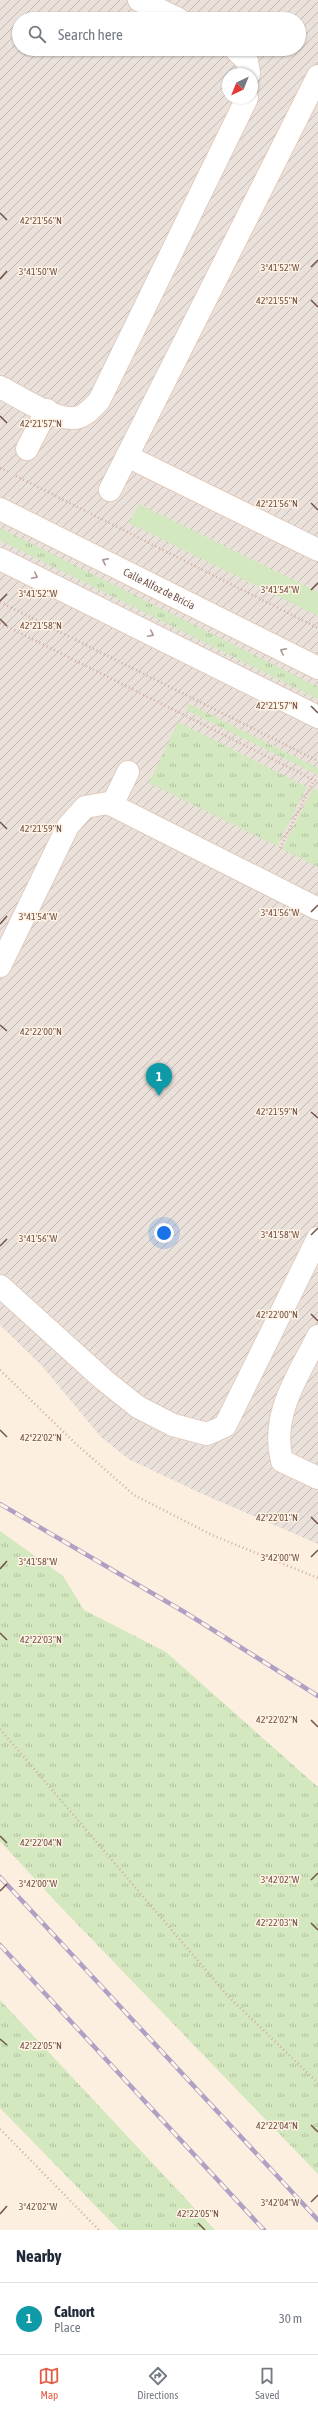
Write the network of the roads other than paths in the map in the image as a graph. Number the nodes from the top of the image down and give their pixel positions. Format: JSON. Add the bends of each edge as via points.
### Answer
{"nodes":[{"id":1,"x":139,"y":0,"type":"edge"},
{"id":2,"x":164,"y":12,"type":"edge"},
{"id":3,"x":242,"y":56,"type":"edge"},
{"id":4,"x":248,"y":68,"type":"edge"},
{"id":5,"x":318,"y":76,"type":"edge"},
{"id":6,"x":244,"y":104,"type":"edge"},
{"id":7,"x":0,"y":387,"type":"edge"},
{"id":8,"x":47,"y":410,"type":"junction"},
{"id":9,"x":27,"y":449,"type":"dead end"},
{"id":10,"x":127,"y":456,"type":"junction"},
{"id":11,"x":110,"y":490,"type":"dead end"},
{"id":12,"x":0,"y":509,"type":"edge"},
{"id":13,"x":318,"y":550,"type":"edge"},
{"id":14,"x":0,"y":559,"type":"edge"},
{"id":15,"x":318,"y":668,"type":"edge"},
{"id":16,"x":318,"y":717,"type":"edge"},
{"id":17,"x":128,"y":772,"type":"dead end"},
{"id":18,"x":112,"y":805,"type":"junction"},
{"id":19,"x":318,"y":909,"type":"edge"},
{"id":20,"x":0,"y":966,"type":"edge"},
{"id":21,"x":318,"y":1238,"type":"edge"},
{"id":22,"x":0,"y":1286,"type":"edge"},
{"id":23,"x":318,"y":1336,"type":"edge"},
{"id":24,"x":318,"y":1478,"type":"edge"}],
"edges":[{"from":1,"to":2,"type":"street"},
{"from":3,"to":4,"type":"street","via":[[247,61]]},
{"from":5,"to":10,"type":"street"},
{"from":6,"to":8,"type":"street","via":[[99,401],[86,414],[75,418],[59,416]]},
{"from":7,"to":8,"type":"street"},
{"from":8,"to":9,"type":"street"},
{"from":10,"to":11,"type":"street"},
{"from":10,"to":13,"type":"street"},
{"from":15,"to":12,"type":"street","name":"Calle Alfoz de Bricia","one_way":true},
{"from":14,"to":16,"type":"street","one_way":true},
{"from":17,"to":18,"type":"street"},
{"from":18,"to":19,"type":"street"},
{"from":18,"to":20,"type":"street","via":[[108,803],[86,807],[68,826]]},
{"from":21,"to":22,"type":"street","via":[[224,1426],[207,1434],[173,1425],[138,1406],[104,1380]]},
{"from":23,"to":24,"type":"street","via":[[281,1412],[277,1443],[282,1461]]}]}
